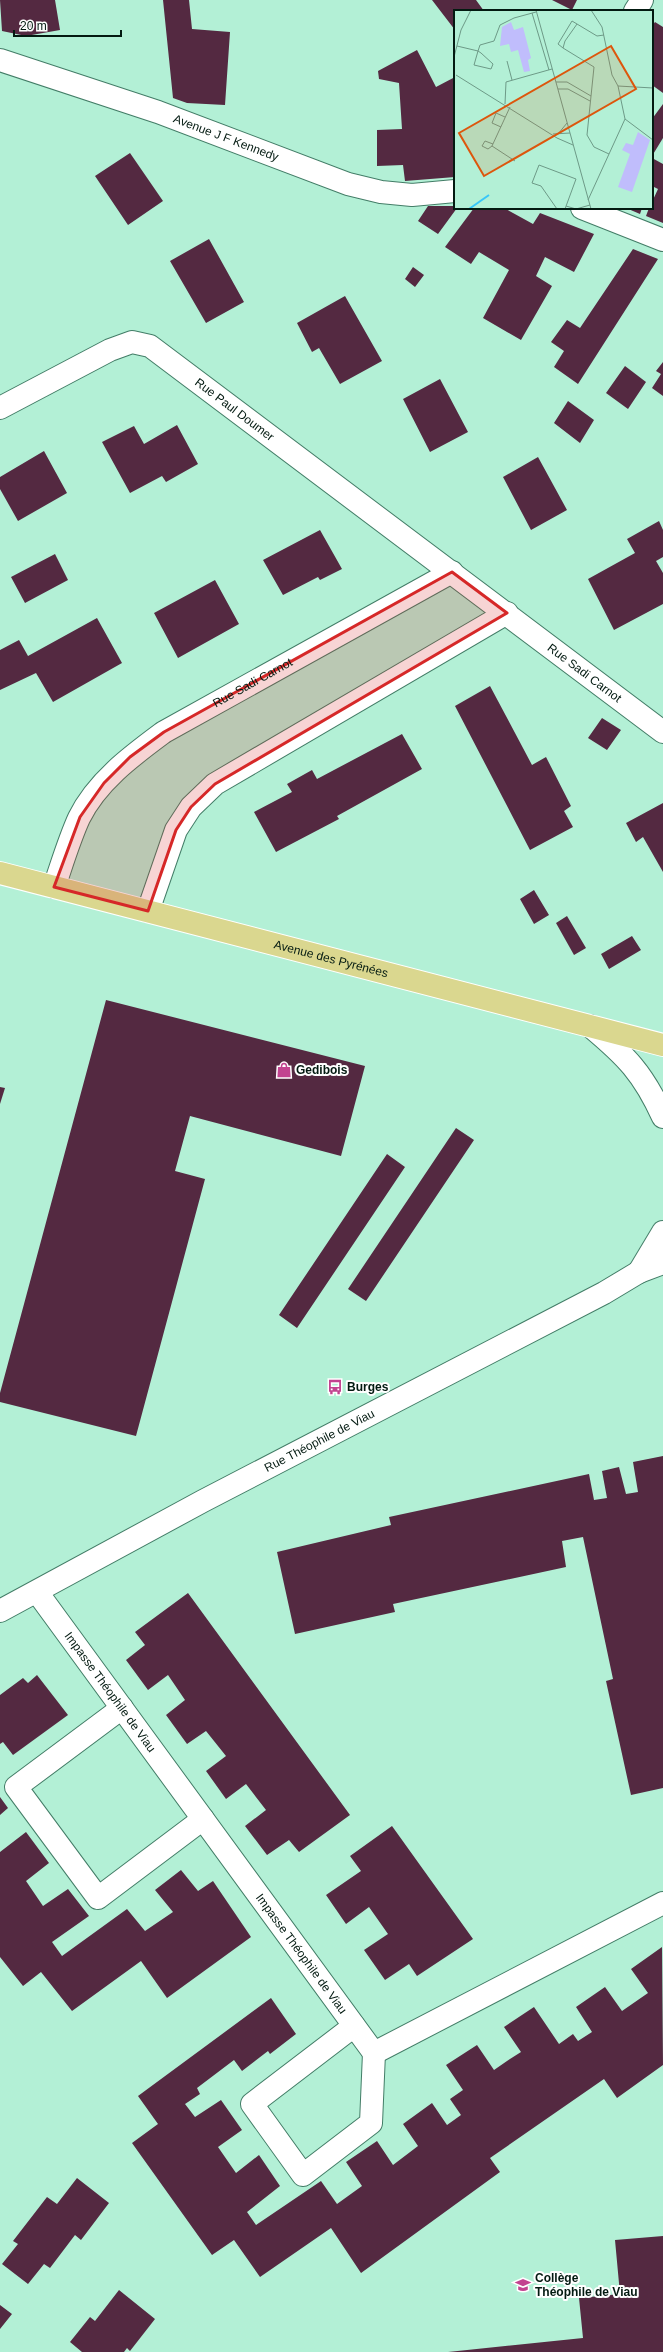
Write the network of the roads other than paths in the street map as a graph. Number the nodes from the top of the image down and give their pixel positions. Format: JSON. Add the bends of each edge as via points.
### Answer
{"nodes":[{"id":1,"x":642,"y":0,"type":"edge"},
{"id":2,"x":636,"y":10,"type":"edge"},
{"id":3,"x":0,"y":60,"type":"edge"},
{"id":4,"x":454,"y":191,"type":"edge"},
{"id":5,"x":585,"y":209,"type":"edge"},
{"id":6,"x":663,"y":240,"type":"edge"},
{"id":7,"x":0,"y":408,"type":"edge"},
{"id":8,"x":452,"y":572,"type":"junction"},
{"id":9,"x":507,"y":613,"type":"junction"},
{"id":10,"x":663,"y":732,"type":"edge"},
{"id":11,"x":0,"y":873,"type":"edge"},
{"id":12,"x":54,"y":887,"type":"junction"},
{"id":13,"x":148,"y":911,"type":"junction"},
{"id":14,"x":590,"y":1026,"type":"junction"},
{"id":15,"x":663,"y":1045,"type":"edge"},
{"id":16,"x":663,"y":1117,"type":"edge"},
{"id":17,"x":663,"y":1232,"type":"edge"},
{"id":18,"x":663,"y":1263,"type":"edge"},
{"id":19,"x":639,"y":1272,"type":"junction"},
{"id":20,"x":37,"y":1592,"type":"junction"},
{"id":21,"x":0,"y":1611,"type":"edge"},
{"id":22,"x":122,"y":1708,"type":"junction"},
{"id":23,"x":203,"y":1819,"type":"junction"},
{"id":24,"x":663,"y":1903,"type":"edge"},
{"id":25,"x":354,"y":2026,"type":"junction"},
{"id":26,"x":374,"y":2053,"type":"junction"}],
"edges":[{"from":1,"to":2,"type":"street"},
{"from":3,"to":4,"type":"street","name":"Avenue J F Kennedy","via":[[166,115],[348,184],[381,192],[412,195]]},
{"from":5,"to":6,"type":"street"},
{"from":7,"to":8,"type":"street","name":"Rue Paul Doumer","via":[[110,350],[132,342],[150,346]]},
{"from":8,"to":9,"type":"street","name":"Rue Sadi Carnot"},
{"from":8,"to":12,"type":"street","name":"Rue Sadi Carnot","via":[[164,732],[130,757],[104,783],[80,817]]},
{"from":9,"to":10,"type":"street","name":"Rue Sadi Carnot"},
{"from":9,"to":13,"type":"street","via":[[215,784],[191,807],[176,830]]},
{"from":11,"to":12,"type":"main road","name":"Avenue des Pyrénées"},
{"from":12,"to":13,"type":"main road","name":"Avenue des Pyrénées"},
{"from":13,"to":14,"type":"main road","name":"Avenue des Pyrénées"},
{"from":14,"to":15,"type":"main road","name":"Avenue des Pyrénées"},
{"from":14,"to":16,"type":"street","via":[[624,1054],[650,1089]]},
{"from":17,"to":19,"type":"street","name":"Rue Théophile de Viau"},
{"from":18,"to":19,"type":"street","name":"Rue Théophile de Viau"},
{"from":19,"to":20,"type":"street","name":"Rue Théophile de Viau","via":[[604,1293],[203,1501]]},
{"from":20,"to":21,"type":"street","name":"Rue Théophile de Viau"},
{"from":20,"to":22,"type":"street","name":"Impasse Théophile de Viau"},
{"from":22,"to":23,"type":"street","name":"Impasse Théophile de Viau"},
{"from":22,"to":23,"type":"street","via":[[16,1787],[98,1898]]},
{"from":23,"to":25,"type":"street","name":"Impasse Théophile de Viau"},
{"from":24,"to":26,"type":"street"},
{"from":25,"to":26,"type":"street","name":"Impasse Théophile de Viau"},
{"from":25,"to":26,"type":"street","via":[[252,2104],[303,2175],[371,2123]]}]}
